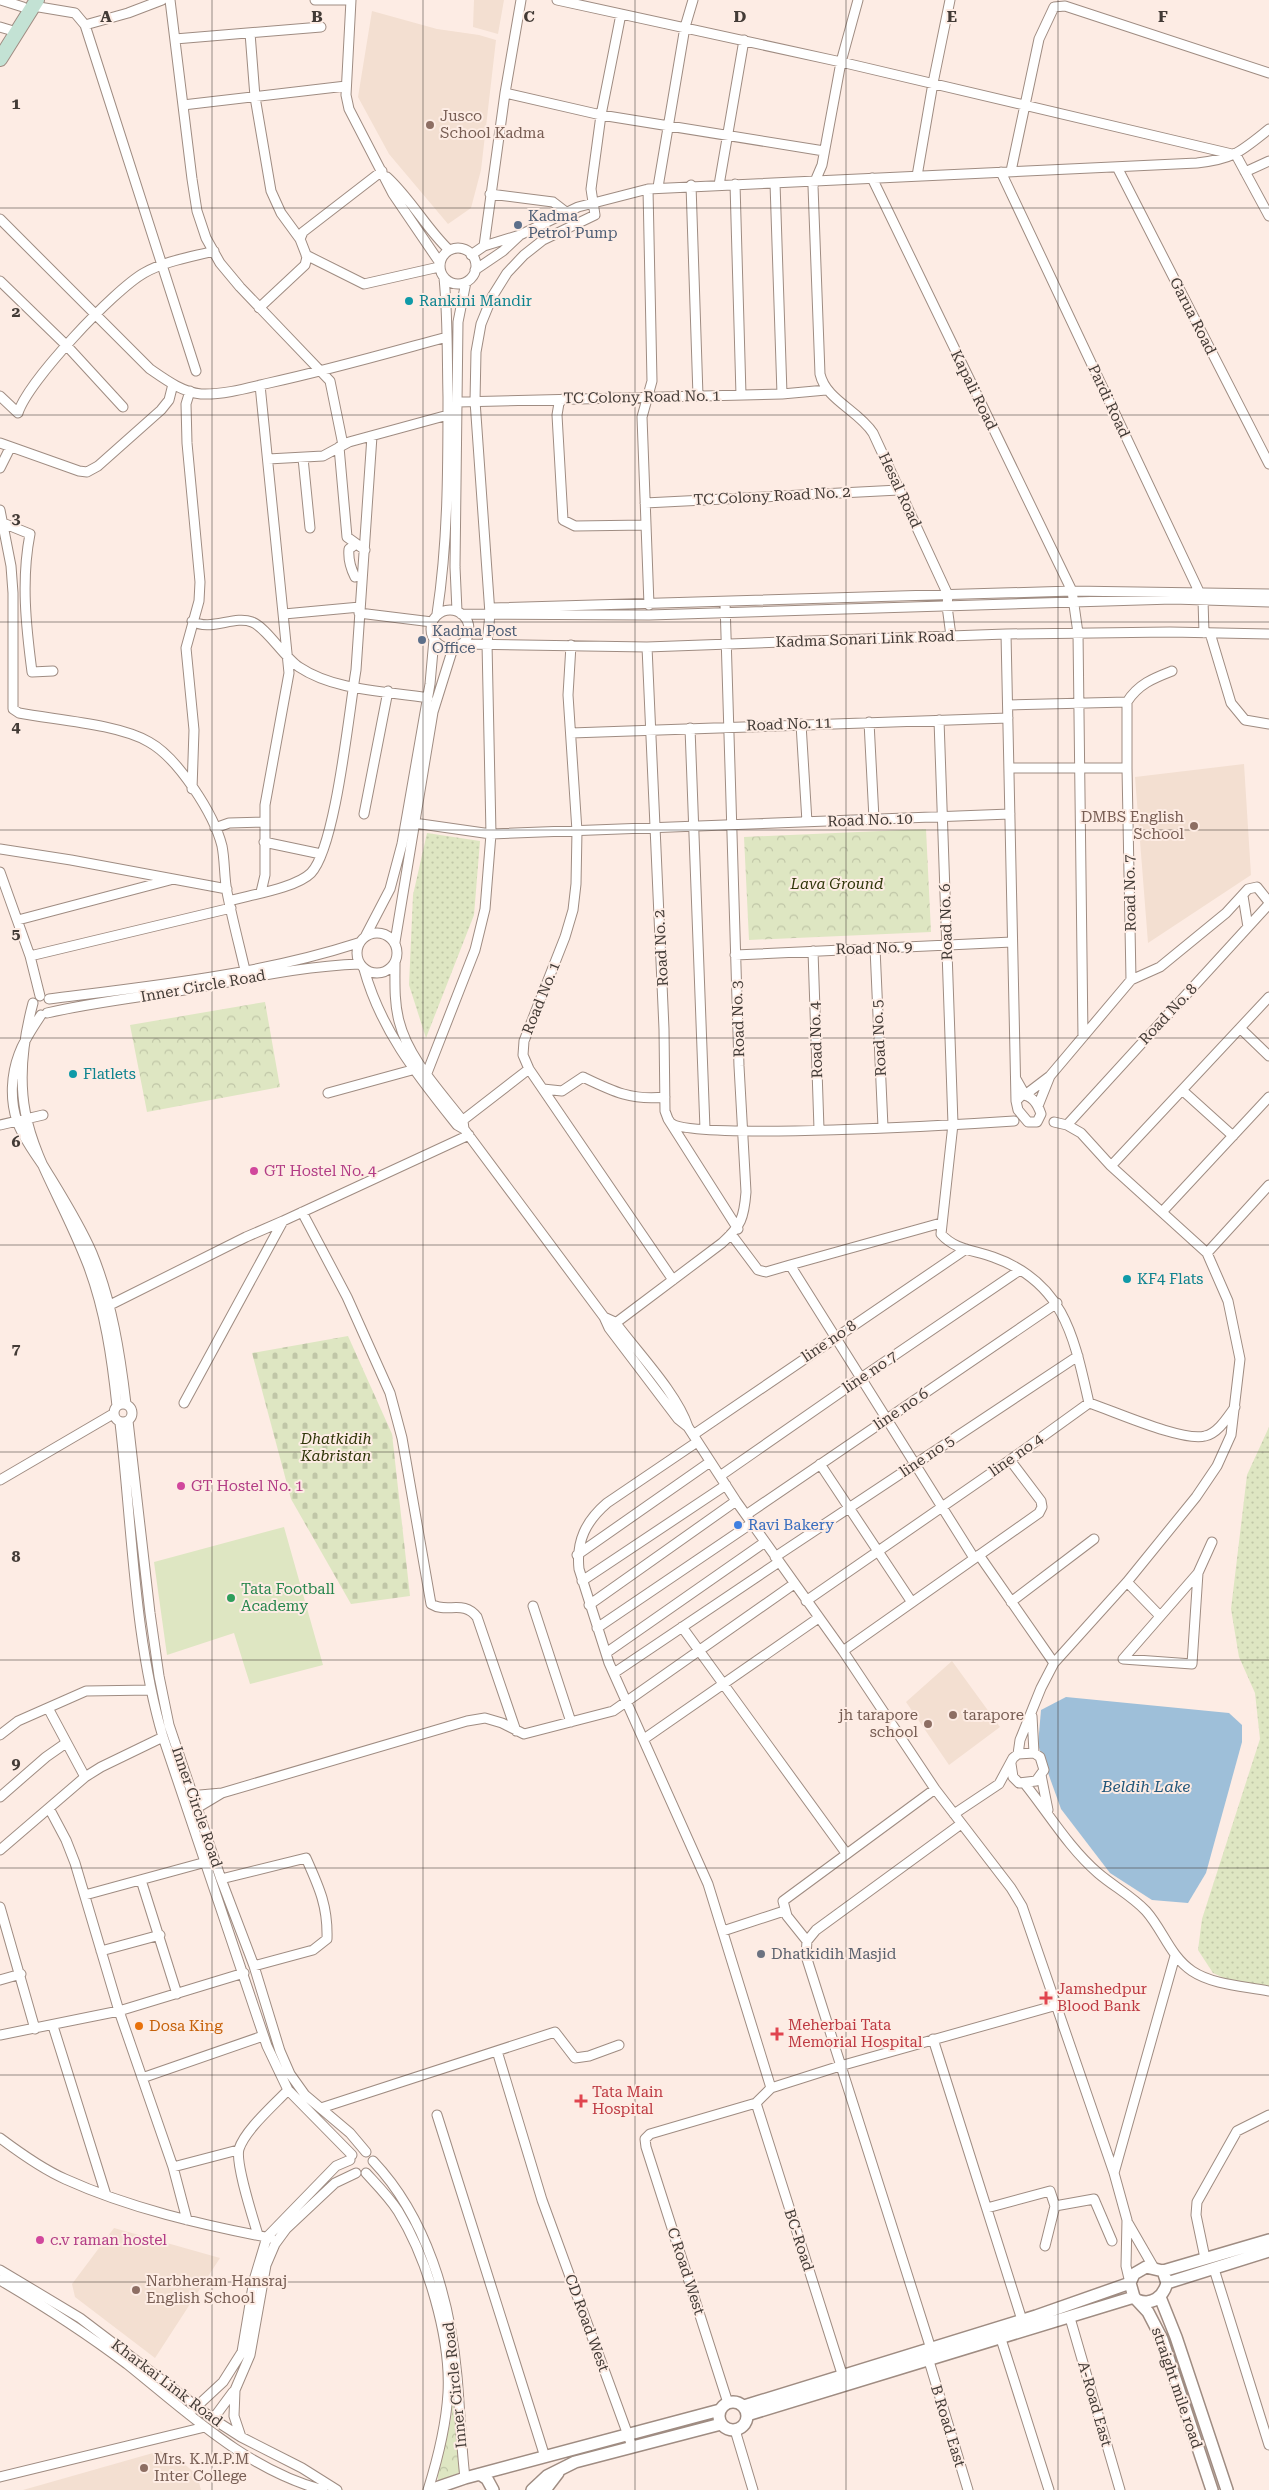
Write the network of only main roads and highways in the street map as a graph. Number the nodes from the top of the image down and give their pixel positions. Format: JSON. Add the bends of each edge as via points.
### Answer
{"nodes":[{"id":1,"x":30,"y":3,"type":"edge"},
{"id":2,"x":5,"y":29,"type":"edge"},
{"id":3,"x":0,"y":46,"type":"edge"},
{"id":4,"x":0,"y":59,"type":"edge"}],
"edges":[{"from":1,"to":2,"type":"main road"},
{"from":1,"to":4,"type":"main road"},
{"from":2,"to":3,"type":"main road"}]}
